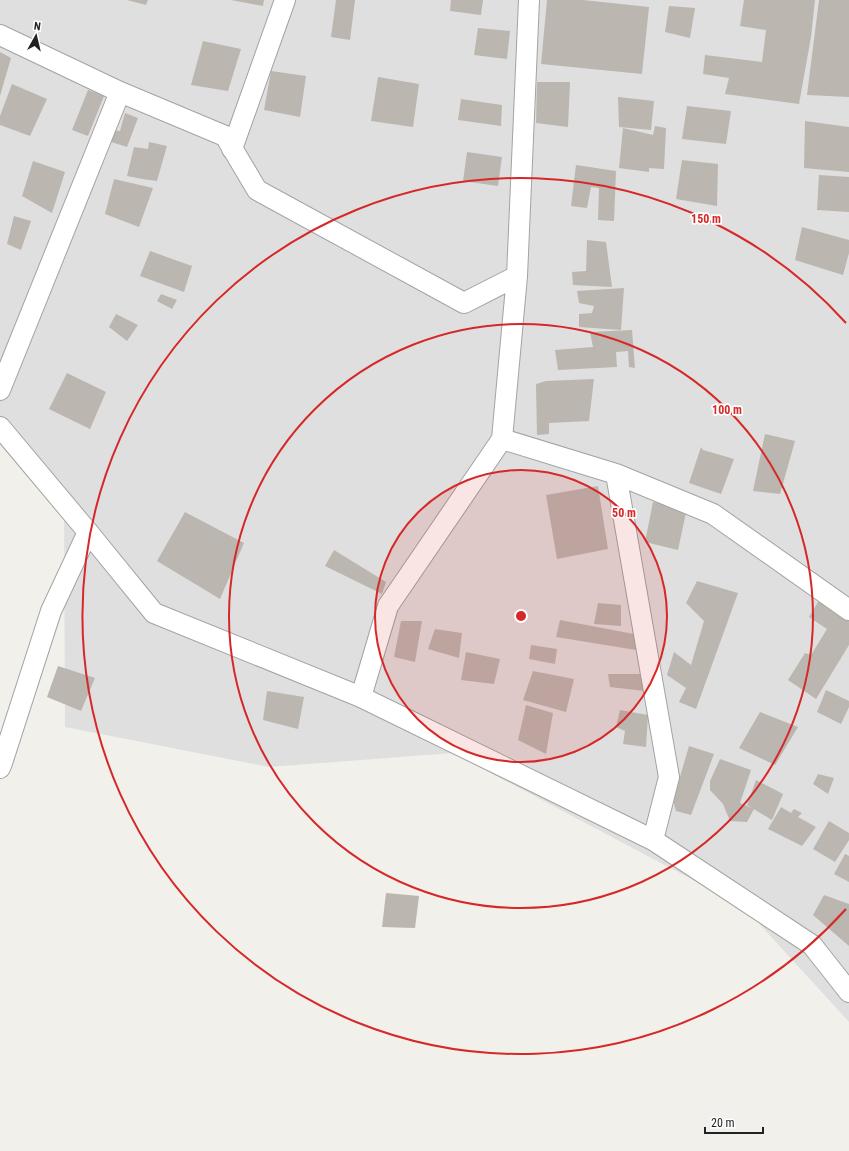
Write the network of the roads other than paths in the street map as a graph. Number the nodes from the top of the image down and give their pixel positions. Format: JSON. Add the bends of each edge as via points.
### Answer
{"nodes":[{"id":1,"x":286,"y":0,"type":"edge"},
{"id":2,"x":529,"y":0,"type":"edge"},
{"id":3,"x":0,"y":35,"type":"edge"},
{"id":4,"x":120,"y":92,"type":"junction"},
{"id":5,"x":232,"y":148,"type":"junction"},
{"id":6,"x":517,"y":276,"type":"junction"},
{"id":7,"x":0,"y":390,"type":"edge"},
{"id":8,"x":0,"y":427,"type":"edge"},
{"id":9,"x":502,"y":438,"type":"junction"},
{"id":10,"x":616,"y":474,"type":"junction"},
{"id":11,"x":88,"y":532,"type":"junction"},
{"id":12,"x":849,"y":610,"type":"edge"},
{"id":13,"x":361,"y":697,"type":"junction"},
{"id":14,"x":0,"y":768,"type":"edge"},
{"id":15,"x":653,"y":840,"type":"junction"},
{"id":16,"x":849,"y":992,"type":"edge"}],
"edges":[{"from":1,"to":5,"type":"street"},
{"from":2,"to":6,"type":"street"},
{"from":3,"to":4,"type":"street"},
{"from":4,"to":5,"type":"street","via":[[225,136]]},
{"from":4,"to":7,"type":"street"},
{"from":5,"to":6,"type":"street","via":[[257,190],[464,303]]},
{"from":6,"to":9,"type":"street"},
{"from":8,"to":11,"type":"street"},
{"from":9,"to":10,"type":"street"},
{"from":9,"to":13,"type":"street","via":[[388,606]]},
{"from":10,"to":12,"type":"street","via":[[713,514]]},
{"from":10,"to":15,"type":"street","via":[[669,777]]},
{"from":11,"to":13,"type":"street","via":[[154,613]]},
{"from":11,"to":14,"type":"street","via":[[51,611]]},
{"from":13,"to":15,"type":"street"},
{"from":15,"to":16,"type":"street","via":[[812,945]]}]}
